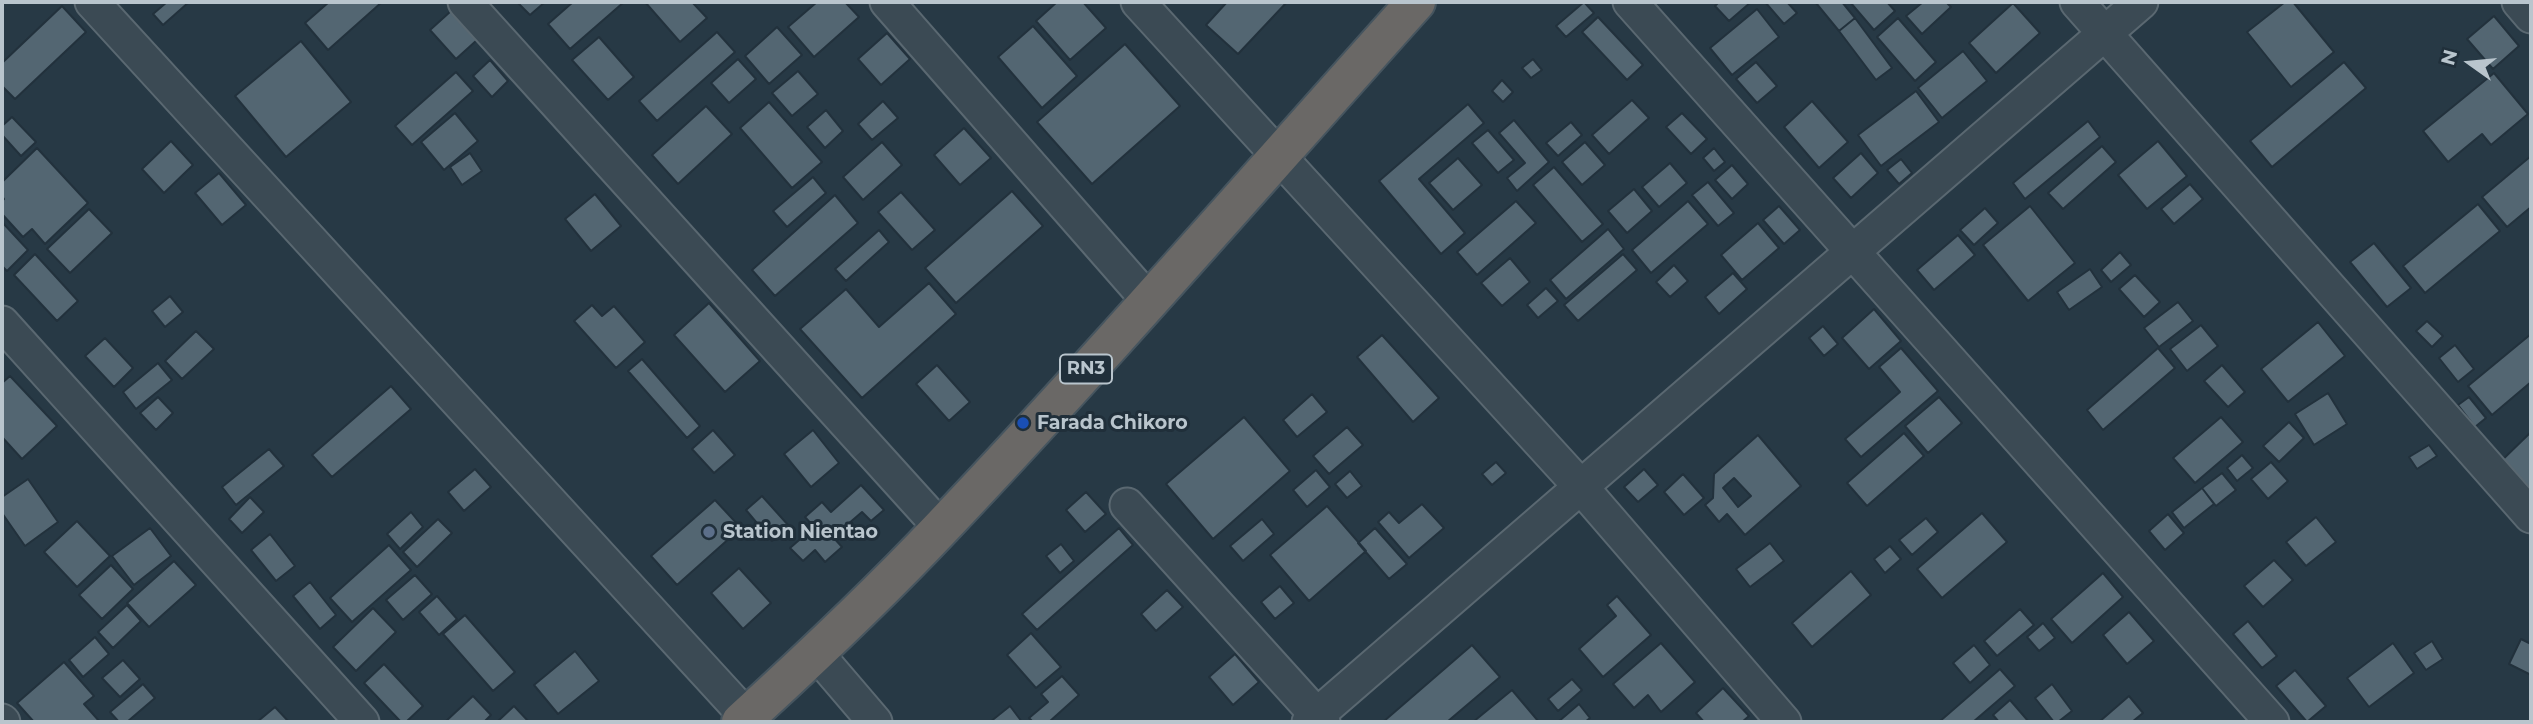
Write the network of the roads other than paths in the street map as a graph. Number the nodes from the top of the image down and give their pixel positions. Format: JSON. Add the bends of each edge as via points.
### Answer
{"nodes":[{"id":1,"x":92,"y":2,"type":"edge"},
{"id":2,"x":465,"y":2,"type":"edge"},
{"id":3,"x":887,"y":2,"type":"edge"},
{"id":4,"x":1138,"y":2,"type":"edge"},
{"id":5,"x":1416,"y":2,"type":"edge"},
{"id":6,"x":1630,"y":2,"type":"edge"},
{"id":7,"x":2077,"y":2,"type":"edge"},
{"id":8,"x":2141,"y":2,"type":"edge"},
{"id":9,"x":2519,"y":2,"type":"edge"},
{"id":10,"x":2531,"y":16,"type":"edge"},
{"id":11,"x":2105,"y":33,"type":"junction"},
{"id":12,"x":1278,"y":156,"type":"junction"},
{"id":13,"x":1853,"y":251,"type":"junction"},
{"id":14,"x":1149,"y":301,"type":"junction"},
{"id":15,"x":2,"y":323,"type":"edge"},
{"id":16,"x":1581,"y":487,"type":"junction"},
{"id":17,"x":1127,"y":505,"type":"dead end"},
{"id":18,"x":2531,"y":516,"type":"edge"},
{"id":19,"x":942,"y":528,"type":"junction"},
{"id":20,"x":816,"y":653,"type":"junction"},
{"id":21,"x":744,"y":720,"type":"edge"},
{"id":22,"x":1316,"y":720,"type":"edge"},
{"id":23,"x":362,"y":722,"type":"edge"},
{"id":24,"x":875,"y":722,"type":"edge"},
{"id":25,"x":1784,"y":722,"type":"edge"},
{"id":26,"x":2272,"y":722,"type":"edge"}],
"edges":[{"from":1,"to":21,"type":"street"},
{"from":2,"to":19,"type":"street"},
{"from":3,"to":14,"type":"street"},
{"from":4,"to":12,"type":"street"},
{"from":5,"to":12,"type":"highway","number":"RN3"},
{"from":6,"to":13,"type":"street"},
{"from":7,"to":11,"type":"street"},
{"from":8,"to":11,"type":"street"},
{"from":9,"to":10,"type":"street"},
{"from":11,"to":13,"type":"street"},
{"from":11,"to":18,"type":"street"},
{"from":12,"to":14,"type":"highway","number":"RN3"},
{"from":12,"to":16,"type":"street"},
{"from":13,"to":16,"type":"street"},
{"from":13,"to":26,"type":"street"},
{"from":14,"to":19,"type":"highway","number":"RN3"},
{"from":15,"to":23,"type":"street"},
{"from":16,"to":22,"type":"street"},
{"from":16,"to":25,"type":"street"},
{"from":17,"to":22,"type":"street"},
{"from":19,"to":20,"type":"highway","number":"RN3"},
{"from":20,"to":21,"type":"highway","number":"RN3"},
{"from":20,"to":24,"type":"street"}]}
